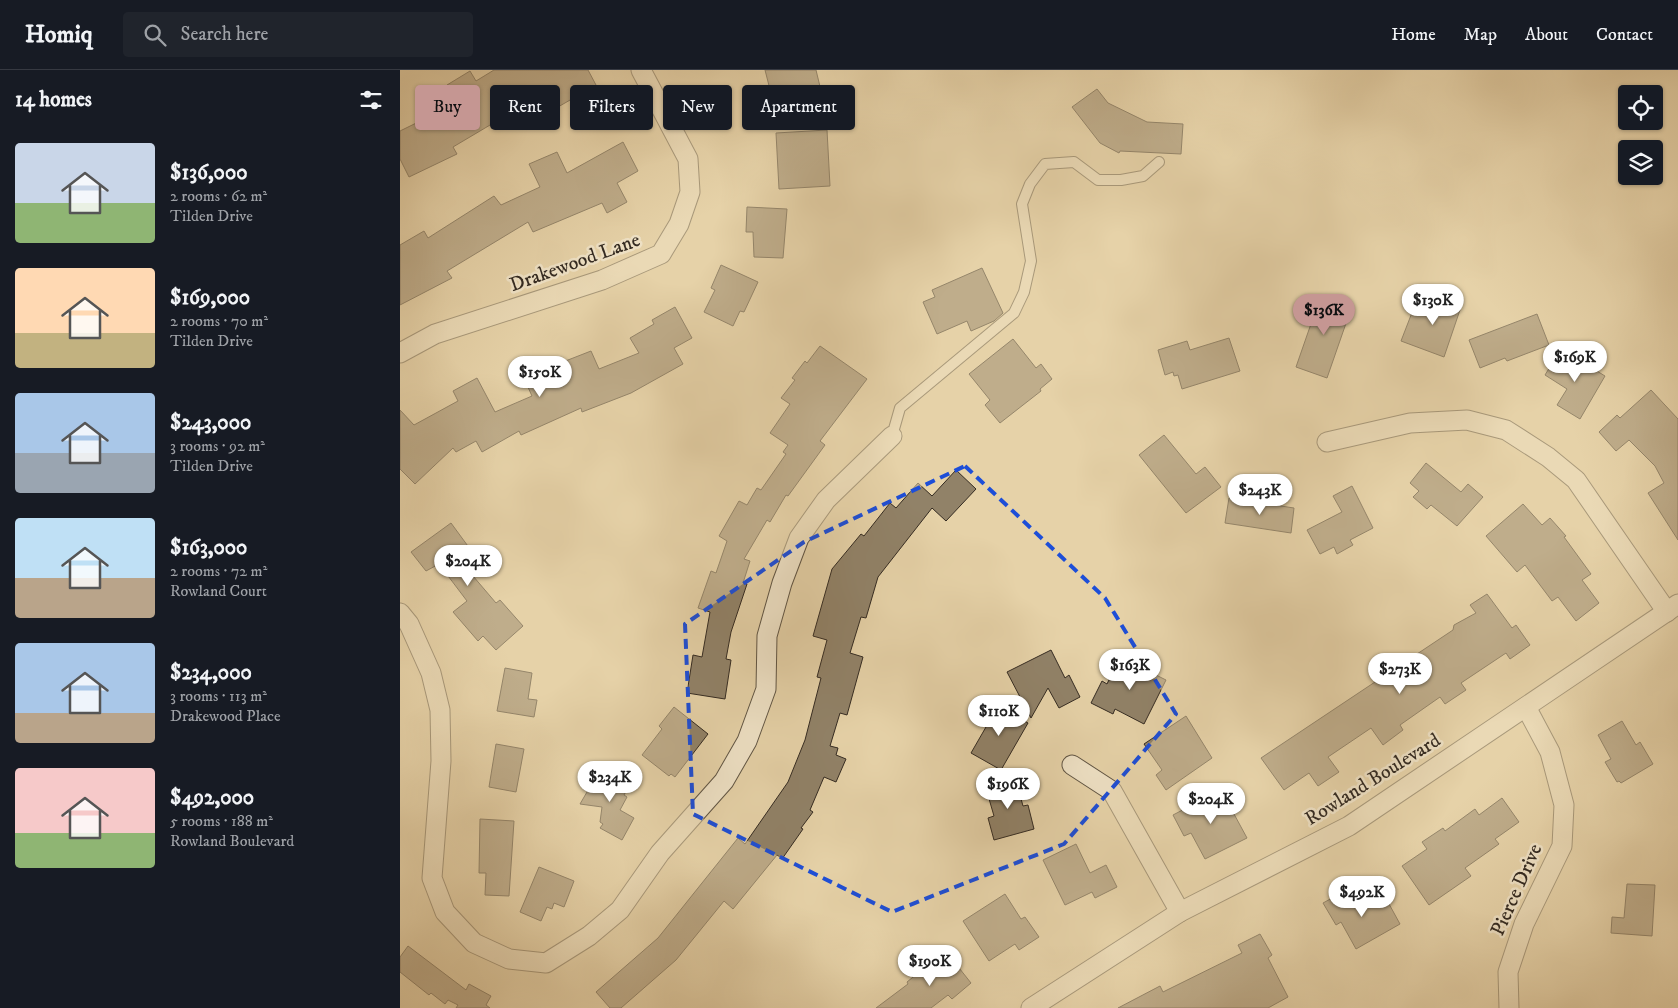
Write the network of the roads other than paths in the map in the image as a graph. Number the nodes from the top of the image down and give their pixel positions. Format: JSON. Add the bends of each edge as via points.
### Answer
{"nodes":[{"id":1,"x":641,"y":70,"type":"edge"},
{"id":2,"x":1159,"y":162,"type":"dead end"},
{"id":3,"x":400,"y":353,"type":"edge"},
{"id":4,"x":892,"y":436,"type":"joint"},
{"id":5,"x":1327,"y":442,"type":"dead end"},
{"id":6,"x":1672,"y":608,"type":"edge"},
{"id":7,"x":400,"y":613,"type":"edge"},
{"id":8,"x":1526,"y":707,"type":"junction"},
{"id":9,"x":1072,"y":765,"type":"dead end"},
{"id":10,"x":1180,"y":912,"type":"junction"},
{"id":11,"x":1031,"y":1008,"type":"edge"},
{"id":12,"x":1509,"y":1008,"type":"edge"}],
"edges":[{"from":1,"to":3,"type":"street","name":"Drakewood Lane","via":[[688,159],[690,192],[679,224],[661,254],[602,280],[435,334]]},
{"from":2,"to":4,"type":"lane","via":[[1143,176],[1121,180],[1098,180],[1074,162],[1045,164],[1030,184],[1022,204],[1031,261],[1024,292],[1014,313],[900,408]]},
{"from":4,"to":7,"type":"street","via":[[826,500],[799,538],[767,636],[766,689],[747,741],[724,781],[660,853],[620,910],[590,936],[546,963],[509,959],[474,943],[445,912],[432,878],[441,761],[440,710],[431,673]]},
{"from":5,"to":6,"type":"street","via":[[1419,422],[1467,420],[1506,430],[1548,456],[1576,480]]},
{"from":6,"to":8,"type":"street","name":"Rowland Boulevard"},
{"from":8,"to":10,"type":"street","name":"Rowland Boulevard","via":[[1349,826]]},
{"from":8,"to":12,"type":"street","name":"Pierce Drive","via":[[1550,752],[1564,805],[1562,846],[1524,924],[1510,964]]},
{"from":9,"to":10,"type":"street","via":[[1112,791]]},
{"from":10,"to":11,"type":"street","name":"Rowland Boulevard"}]}
